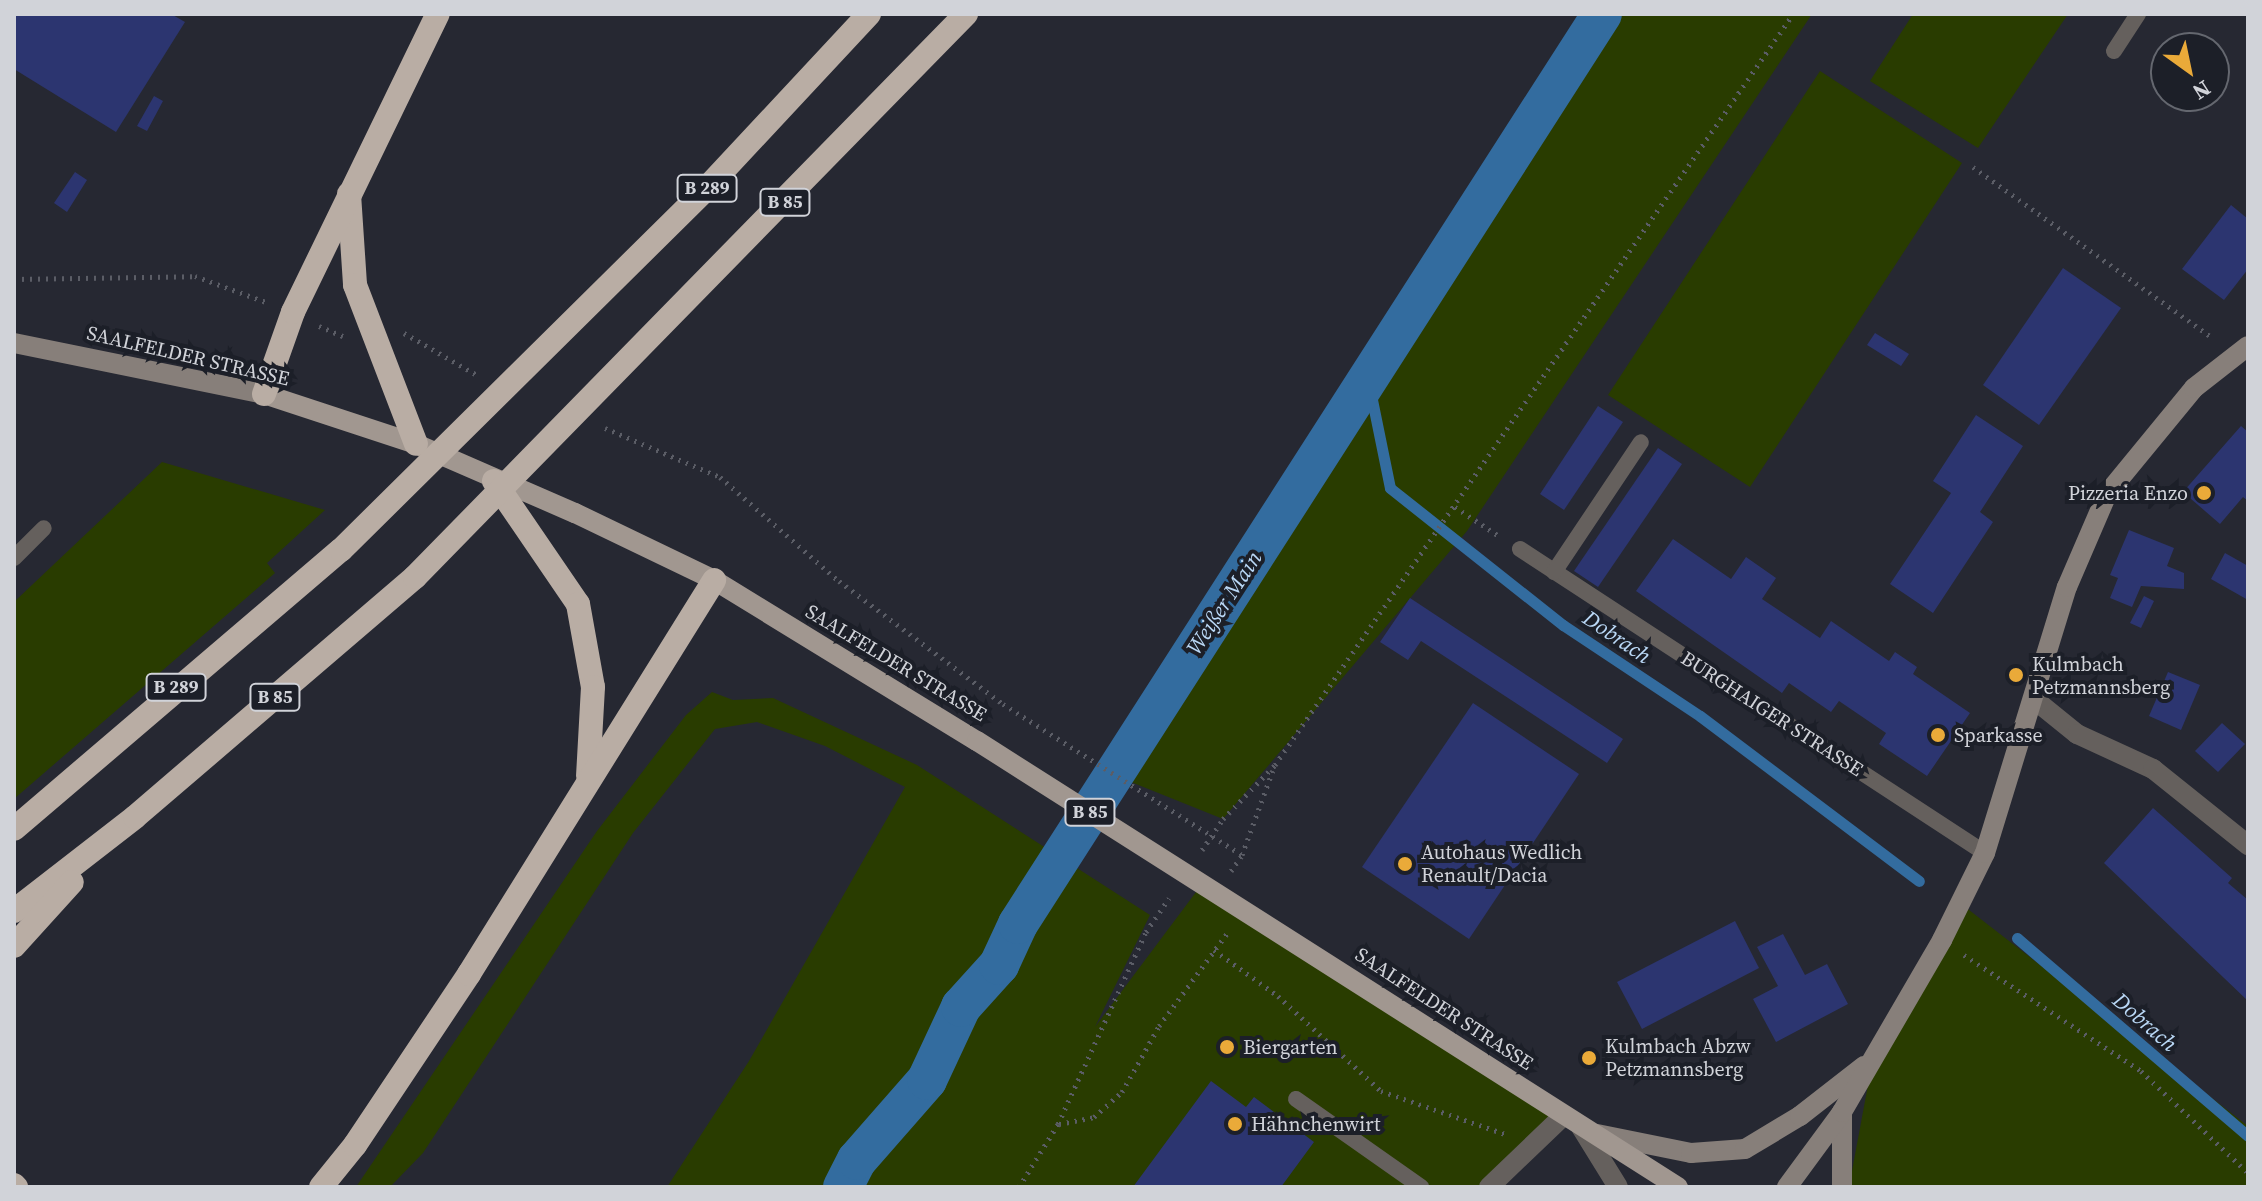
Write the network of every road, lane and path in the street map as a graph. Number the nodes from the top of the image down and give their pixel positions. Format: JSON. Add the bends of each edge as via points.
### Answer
{"nodes":[{"id":1,"x":438,"y":14,"type":"edge"},
{"id":2,"x":869,"y":14,"type":"edge"},
{"id":3,"x":966,"y":14,"type":"edge"},
{"id":4,"x":1793,"y":14,"type":"edge"},
{"id":5,"x":2138,"y":14,"type":"edge"},
{"id":6,"x":2114,"y":51,"type":"dead end"},
{"id":7,"x":1973,"y":167,"type":"dead end"},
{"id":8,"x":348,"y":193,"type":"junction"},
{"id":9,"x":14,"y":343,"type":"edge"},
{"id":10,"x":2242,"y":350,"type":"edge"},
{"id":11,"x":264,"y":394,"type":"junction"},
{"id":12,"x":1641,"y":442,"type":"dead end"},
{"id":13,"x":416,"y":444,"type":"junction"},
{"id":14,"x":491,"y":478,"type":"junction"},
{"id":15,"x":1455,"y":507,"type":"junction"},
{"id":16,"x":44,"y":528,"type":"dead end"},
{"id":17,"x":1520,"y":549,"type":"joint"},
{"id":18,"x":14,"y":558,"type":"edge"},
{"id":19,"x":1554,"y":572,"type":"junction"},
{"id":20,"x":714,"y":580,"type":"junction"},
{"id":21,"x":2035,"y":700,"type":"junction"},
{"id":22,"x":1003,"y":704,"type":"dead end"},
{"id":23,"x":1275,"y":765,"type":"junction"},
{"id":24,"x":588,"y":779,"type":"junction"},
{"id":25,"x":135,"y":817,"type":"junction"},
{"id":26,"x":14,"y":829,"type":"edge"},
{"id":27,"x":2248,"y":845,"type":"edge"},
{"id":28,"x":1985,"y":853,"type":"junction"},
{"id":29,"x":1242,"y":855,"type":"junction"},
{"id":30,"x":1197,"y":857,"type":"dead end"},
{"id":31,"x":1209,"y":888,"type":"junction"},
{"id":32,"x":1171,"y":894,"type":"dead end"},
{"id":33,"x":14,"y":911,"type":"edge"},
{"id":34,"x":1942,"y":940,"type":"junction"},
{"id":35,"x":14,"y":946,"type":"edge"},
{"id":36,"x":1873,"y":1058,"type":"junction"},
{"id":37,"x":1296,"y":1099,"type":"dead end"},
{"id":38,"x":1842,"y":1112,"type":"junction"},
{"id":39,"x":1563,"y":1116,"type":"junction"},
{"id":40,"x":1058,"y":1124,"type":"junction"},
{"id":41,"x":1586,"y":1130,"type":"junction"},
{"id":42,"x":1535,"y":1148,"type":"junction"},
{"id":43,"x":2248,"y":1173,"type":"edge"},
{"id":44,"x":321,"y":1187,"type":"edge"},
{"id":45,"x":1019,"y":1187,"type":"edge"},
{"id":46,"x":1421,"y":1187,"type":"edge"},
{"id":47,"x":1489,"y":1187,"type":"edge"},
{"id":48,"x":1618,"y":1187,"type":"edge"},
{"id":49,"x":1678,"y":1187,"type":"edge"},
{"id":50,"x":1787,"y":1187,"type":"edge"},
{"id":51,"x":1842,"y":1187,"type":"edge"}],
"edges":[{"from":1,"to":8,"type":"highway"},
{"from":2,"to":26,"type":"highway","number":"B 289","via":[[540,358],[341,550]]},
{"from":3,"to":25,"type":"highway","number":"B 85","via":[[415,577]]},
{"from":4,"to":15,"type":"path"},
{"from":5,"to":6,"type":"lane"},
{"from":7,"to":10,"type":"path"},
{"from":8,"to":11,"type":"highway","via":[[293,312]]},
{"from":8,"to":13,"type":"highway","via":[[355,285]]},
{"from":9,"to":11,"type":"street","name":"SAALFELDER STRASSE"},
{"from":10,"to":21,"type":"street","via":[[2194,388],[2107,494],[2067,587]]},
{"from":11,"to":13,"type":"main road","name":"SAALFELDER STRASSE","number":"B 85"},
{"from":12,"to":19,"type":"lane"},
{"from":13,"to":14,"type":"main road","name":"SAALFELDER STRASSE","number":"B 85"},
{"from":14,"to":20,"type":"main road","name":"SAALFELDER STRASSE","number":"B 85"},
{"from":14,"to":24,"type":"highway","via":[[578,604],[593,687]]},
{"from":15,"to":17,"type":"path"},
{"from":15,"to":23,"type":"path"},
{"from":16,"to":18,"type":"lane"},
{"from":17,"to":19,"type":"lane","name":"BURGHAIGER STRASSE"},
{"from":19,"to":28,"type":"lane","name":"BURGHAIGER STRASSE"},
{"from":20,"to":24,"type":"highway"},
{"from":20,"to":31,"type":"main road","name":"SAALFELDER STRASSE","number":"B 85"},
{"from":21,"to":27,"type":"street","via":[[2077,734],[2153,769]]},
{"from":21,"to":28,"type":"street"},
{"from":22,"to":29,"type":"path"},
{"from":23,"to":29,"type":"path"},
{"from":23,"to":30,"type":"path","via":[[1223,819]]},
{"from":24,"to":44,"type":"highway","via":[[469,974]]},
{"from":25,"to":33,"type":"highway"},
{"from":25,"to":35,"type":"highway"},
{"from":28,"to":34,"type":"street"},
{"from":29,"to":31,"type":"path"},
{"from":31,"to":39,"type":"main road","name":"SAALFELDER STRASSE","number":"B 85"},
{"from":32,"to":40,"type":"path","via":[[1146,932]]},
{"from":34,"to":36,"type":"street"},
{"from":34,"to":43,"type":"path","via":[[2141,1071]]},
{"from":36,"to":38,"type":"street"},
{"from":36,"to":41,"type":"street","via":[[1800,1116],[1745,1149],[1691,1153]]},
{"from":37,"to":46,"type":"lane"},
{"from":38,"to":50,"type":"street"},
{"from":38,"to":51,"type":"street"},
{"from":39,"to":41,"type":"main road","name":"SAALFELDER STRASSE","number":"B 85"},
{"from":39,"to":42,"type":"street"},
{"from":40,"to":42,"type":"path","via":[[1094,1117],[1122,1092],[1159,1026],[1214,950],[1278,996],[1383,1088]]},
{"from":40,"to":45,"type":"path"},
{"from":41,"to":48,"type":"street"},
{"from":41,"to":49,"type":"main road","name":"SAALFELDER STRASSE","number":"B 85"},
{"from":42,"to":47,"type":"street"}]}
